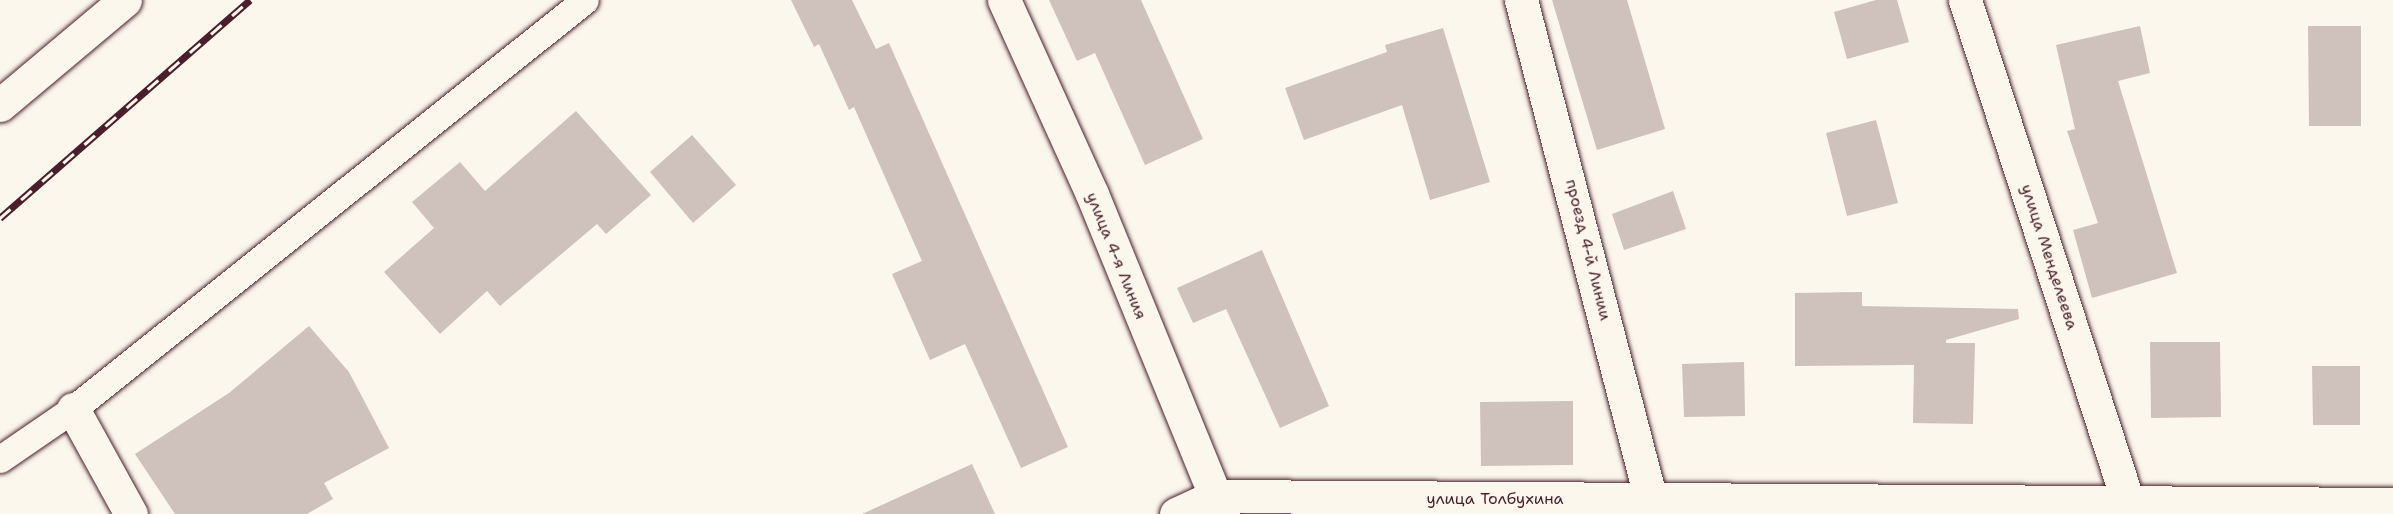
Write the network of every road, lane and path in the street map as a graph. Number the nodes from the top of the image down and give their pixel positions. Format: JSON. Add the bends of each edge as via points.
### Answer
{"nodes":[{"id":1,"x":125,"y":0,"type":"edge"},
{"id":2,"x":585,"y":0,"type":"edge"},
{"id":3,"x":1004,"y":0,"type":"edge"},
{"id":4,"x":1521,"y":0,"type":"edge"},
{"id":5,"x":1965,"y":0,"type":"edge"},
{"id":6,"x":0,"y":105,"type":"edge"},
{"id":7,"x":73,"y":409,"type":"junction"},
{"id":8,"x":0,"y":459,"type":"edge"},
{"id":9,"x":1651,"y":500,"type":"junction"},
{"id":10,"x":2393,"y":504,"type":"edge"},
{"id":11,"x":1219,"y":505,"type":"edge"},
{"id":12,"x":2130,"y":508,"type":"edge"},
{"id":13,"x":131,"y":514,"type":"edge"},
{"id":14,"x":1176,"y":514,"type":"edge"}],
"edges":[{"from":1,"to":6,"type":"street"},
{"from":2,"to":7,"type":"lane"},
{"from":3,"to":11,"type":"street","name":"улица 4-я Линия","via":[[1092,194]]},
{"from":4,"to":9,"type":"street","name":"проезд 4-й Линии"},
{"from":5,"to":12,"type":"street","name":"улица Менделеева"},
{"from":7,"to":8,"type":"lane"},
{"from":7,"to":13,"type":"street"},
{"from":9,"to":11,"type":"street","name":"улица Толбухина"},
{"from":9,"to":12,"type":"street","name":"улица Толбухина"},
{"from":10,"to":12,"type":"street","name":"улица Толбухина"},
{"from":11,"to":14,"type":"street","name":"улица Толбухина"}]}
